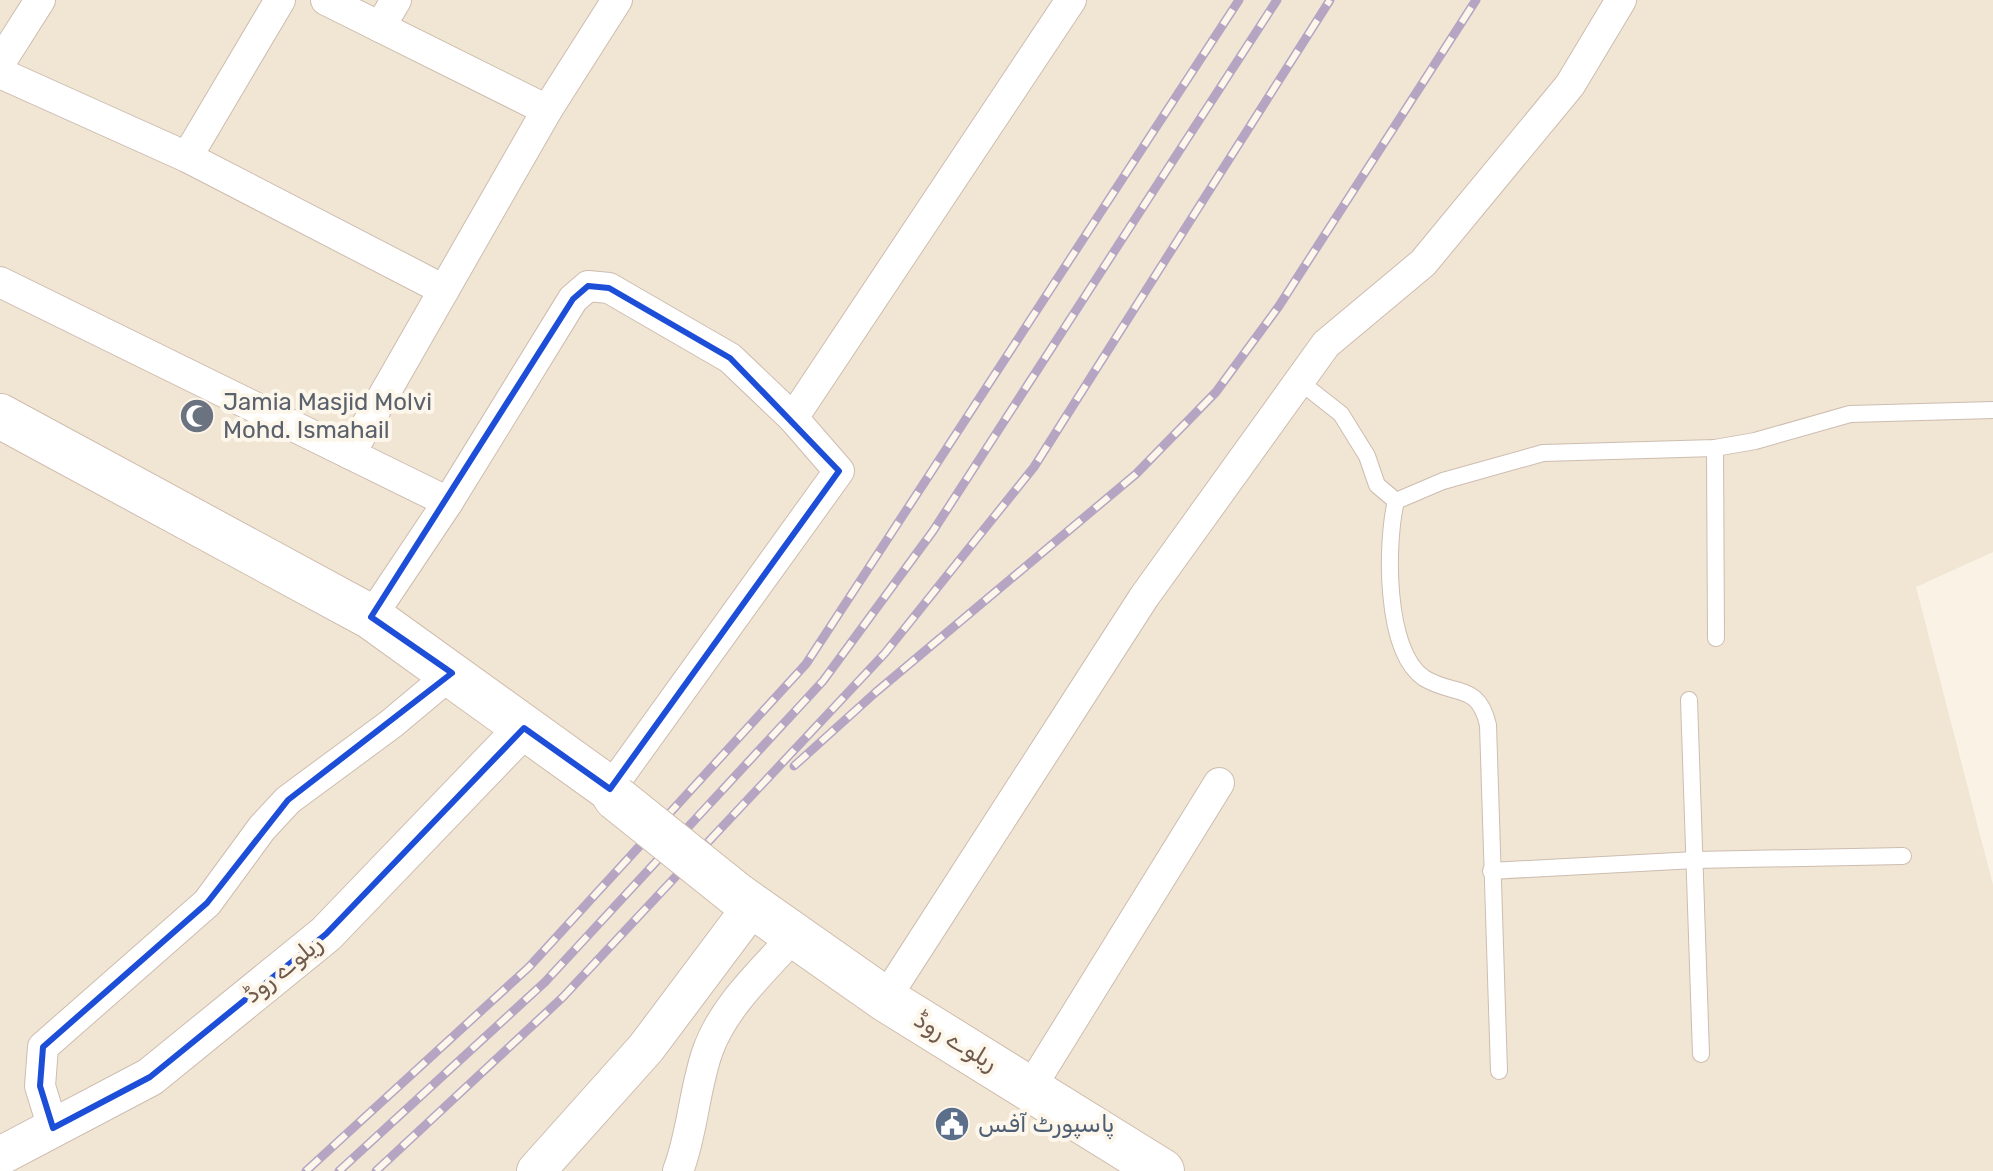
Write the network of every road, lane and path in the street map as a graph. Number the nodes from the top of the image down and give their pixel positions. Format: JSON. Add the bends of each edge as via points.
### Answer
{"nodes":[{"id":1,"x":40,"y":0,"type":"edge"},
{"id":2,"x":280,"y":0,"type":"edge"},
{"id":3,"x":326,"y":0,"type":"edge"},
{"id":4,"x":396,"y":0,"type":"edge"},
{"id":5,"x":617,"y":0,"type":"edge"},
{"id":6,"x":1071,"y":0,"type":"edge"},
{"id":7,"x":1621,"y":0,"type":"edge"},
{"id":8,"x":380,"y":27,"type":"junction"},
{"id":9,"x":0,"y":63,"type":"edge"},
{"id":10,"x":0,"y":73,"type":"edge"},
{"id":11,"x":547,"y":110,"type":"junction"},
{"id":12,"x":187,"y":157,"type":"junction"},
{"id":13,"x":0,"y":282,"type":"edge"},
{"id":14,"x":444,"y":290,"type":"junction"},
{"id":15,"x":1299,"y":381,"type":"junction"},
{"id":16,"x":1993,"y":410,"type":"edge"},
{"id":17,"x":0,"y":416,"type":"edge"},
{"id":18,"x":793,"y":418,"type":"junction"},
{"id":19,"x":1715,"y":448,"type":"junction"},
{"id":20,"x":350,"y":454,"type":"junction"},
{"id":21,"x":1396,"y":501,"type":"junction"},
{"id":22,"x":448,"y":502,"type":"junction"},
{"id":23,"x":371,"y":617,"type":"junction"},
{"id":24,"x":1716,"y":638,"type":"dead end"},
{"id":25,"x":452,"y":673,"type":"junction"},
{"id":26,"x":1689,"y":700,"type":"dead end"},
{"id":27,"x":524,"y":728,"type":"junction"},
{"id":28,"x":1219,"y":783,"type":"dead end"},
{"id":29,"x":613,"y":794,"type":"junction"},
{"id":30,"x":1903,"y":856,"type":"dead end"},
{"id":31,"x":1695,"y":860,"type":"junction"},
{"id":32,"x":1491,"y":871,"type":"junction"},
{"id":33,"x":744,"y":902,"type":"junction"},
{"id":34,"x":793,"y":937,"type":"junction"},
{"id":35,"x":885,"y":999,"type":"junction"},
{"id":36,"x":1701,"y":1054,"type":"dead end"},
{"id":37,"x":1499,"y":1071,"type":"dead end"},
{"id":38,"x":1031,"y":1087,"type":"junction"},
{"id":39,"x":53,"y":1128,"type":"junction"},
{"id":40,"x":0,"y":1156,"type":"edge"},
{"id":41,"x":677,"y":1164,"type":"edge"},
{"id":42,"x":536,"y":1171,"type":"edge"},
{"id":43,"x":1162,"y":1171,"type":"edge"}],
"edges":[{"from":1,"to":9,"type":"street"},
{"from":2,"to":12,"type":"street"},
{"from":3,"to":8,"type":"street"},
{"from":4,"to":8,"type":"street"},
{"from":5,"to":11,"type":"street"},
{"from":6,"to":18,"type":"street"},
{"from":7,"to":15,"type":"street","via":[[1570,85],[1423,263],[1326,344]]},
{"from":8,"to":11,"type":"street"},
{"from":10,"to":12,"type":"street"},
{"from":11,"to":14,"type":"street"},
{"from":12,"to":14,"type":"street"},
{"from":13,"to":20,"type":"street"},
{"from":14,"to":20,"type":"street"},
{"from":15,"to":21,"type":"lane","via":[[1341,414],[1367,456],[1377,485]]},
{"from":15,"to":35,"type":"street","via":[[1144,597]]},
{"from":16,"to":19,"type":"lane","via":[[1850,414]]},
{"from":17,"to":23,"type":"main road","name":"ریلوے روڈ"},
{"from":18,"to":22,"type":"street","via":[[730,358],[609,288],[588,286],[573,299]]},
{"from":18,"to":29,"type":"street","via":[[839,471]]},
{"from":19,"to":21,"type":"lane","via":[[1543,453],[1443,481]]},
{"from":19,"to":24,"type":"lane"},
{"from":20,"to":22,"type":"street"},
{"from":21,"to":32,"type":"lane","via":[[1390,560],[1399,635],[1409,661],[1423,677],[1473,695],[1484,707]]},
{"from":22,"to":23,"type":"street"},
{"from":23,"to":25,"type":"main road","name":"ریلوے روڈ"},
{"from":25,"to":27,"type":"main road","name":"ریلوے روڈ"},
{"from":25,"to":39,"type":"street","via":[[288,800],[207,903],[43,1047],[40,1086]]},
{"from":26,"to":31,"type":"lane"},
{"from":27,"to":29,"type":"main road","name":"ریلوے روڈ"},
{"from":27,"to":39,"type":"street","name":"ریلوے روڈ","via":[[326,934],[150,1077]]},
{"from":28,"to":38,"type":"street"},
{"from":29,"to":33,"type":"main road","name":"ریلوے روڈ","bridge":true},
{"from":30,"to":31,"type":"lane"},
{"from":31,"to":32,"type":"lane"},
{"from":31,"to":36,"type":"lane"},
{"from":32,"to":37,"type":"lane"},
{"from":33,"to":34,"type":"main road","name":"ریلوے روڈ"},
{"from":33,"to":42,"type":"street","via":[[646,1048]]},
{"from":34,"to":35,"type":"main road","name":"ریلوے روڈ"},
{"from":34,"to":41,"type":"street","via":[[724,1016],[707,1052]]},
{"from":35,"to":38,"type":"main road","name":"ریلوے روڈ"},
{"from":38,"to":43,"type":"main road","name":"ریلوے روڈ"},
{"from":39,"to":40,"type":"street","name":"ریلوے روڈ"}]}
